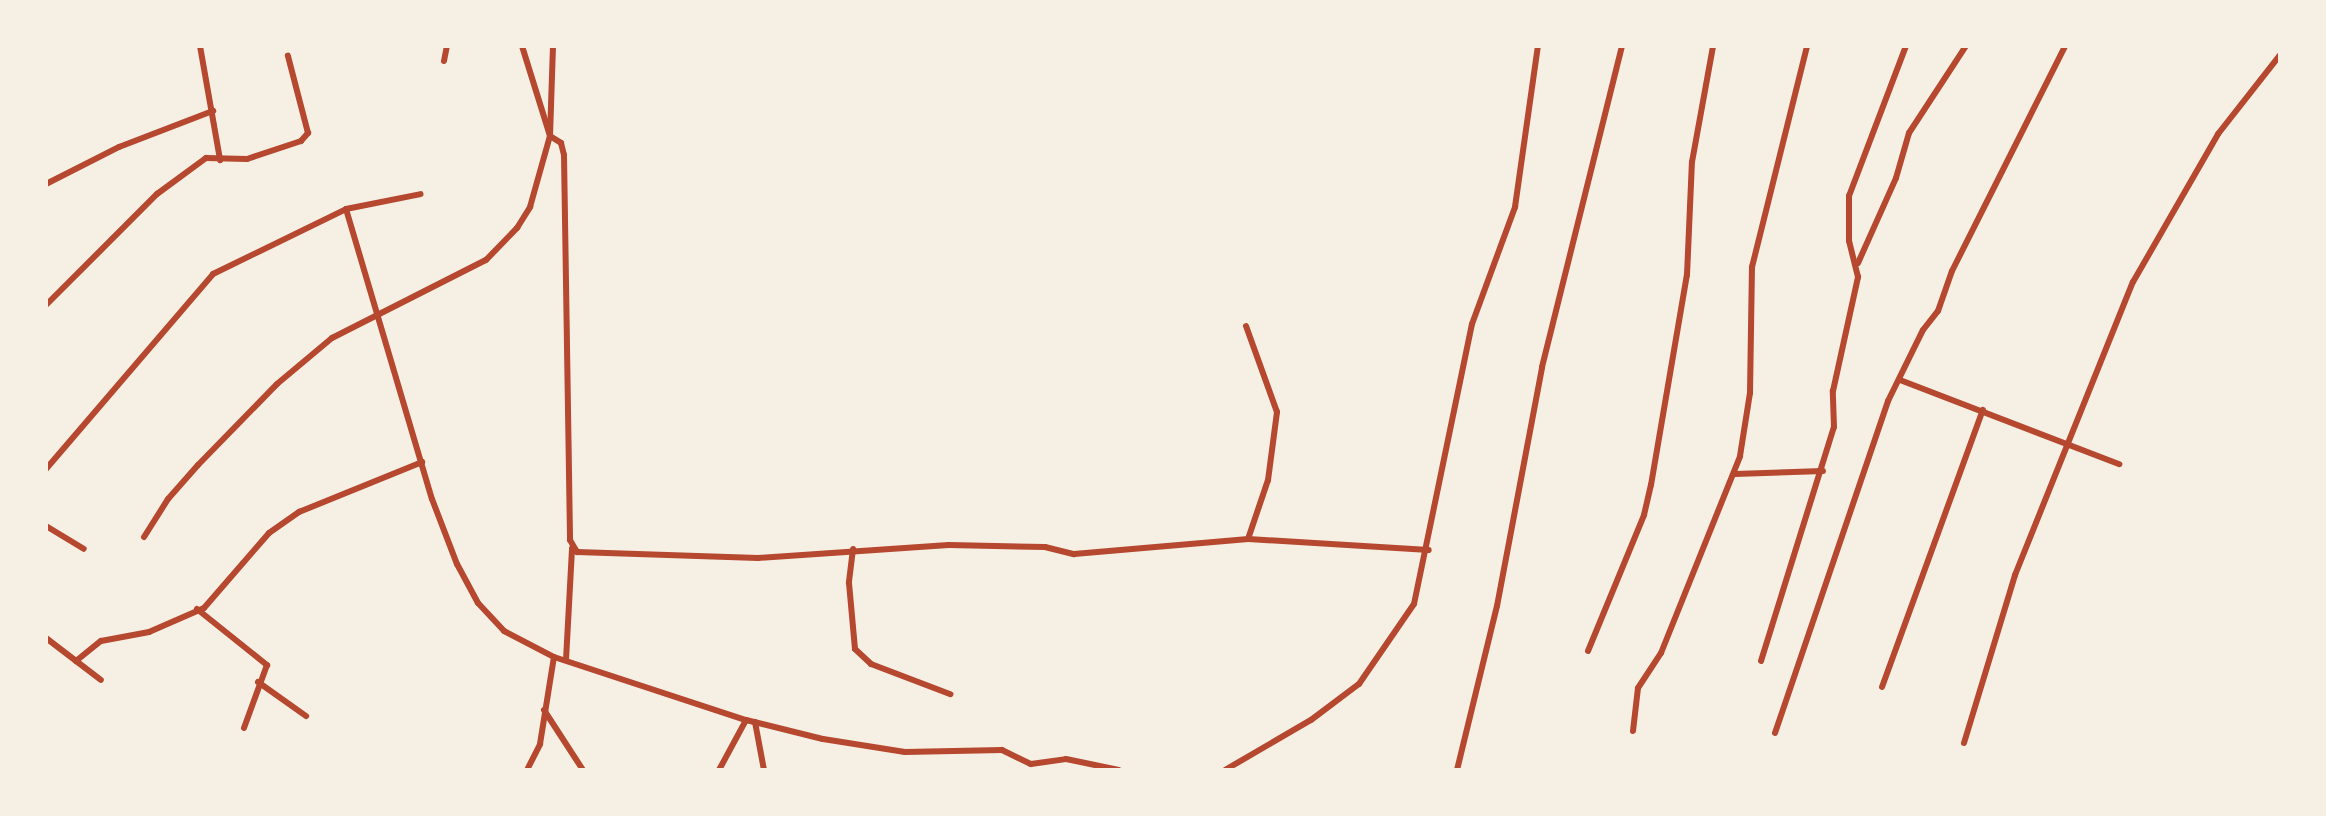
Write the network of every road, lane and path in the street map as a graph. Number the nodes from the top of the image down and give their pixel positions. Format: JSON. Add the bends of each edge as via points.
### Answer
{"nodes":[{"id":1,"x":200,"y":46,"type":"edge"},
{"id":2,"x":447,"y":46,"type":"edge"},
{"id":3,"x":522,"y":46,"type":"edge"},
{"id":4,"x":553,"y":46,"type":"edge"},
{"id":5,"x":1538,"y":46,"type":"edge"},
{"id":6,"x":1622,"y":46,"type":"edge"},
{"id":7,"x":1713,"y":46,"type":"edge"},
{"id":8,"x":1807,"y":46,"type":"edge"},
{"id":9,"x":1906,"y":46,"type":"edge"},
{"id":10,"x":1966,"y":46,"type":"edge"},
{"id":11,"x":2065,"y":46,"type":"edge"},
{"id":12,"x":288,"y":56,"type":"dead end"},
{"id":13,"x":2279,"y":57,"type":"edge"},
{"id":14,"x":444,"y":61,"type":"dead end"},
{"id":15,"x":213,"y":111,"type":"junction"},
{"id":16,"x":550,"y":136,"type":"junction"},
{"id":17,"x":220,"y":160,"type":"junction"},
{"id":18,"x":46,"y":184,"type":"edge"},
{"id":19,"x":421,"y":194,"type":"dead end"},
{"id":20,"x":346,"y":209,"type":"junction"},
{"id":21,"x":1858,"y":263,"type":"junction"},
{"id":22,"x":46,"y":305,"type":"edge"},
{"id":23,"x":377,"y":311,"type":"junction"},
{"id":24,"x":1246,"y":326,"type":"dead end"},
{"id":25,"x":1900,"y":380,"type":"junction"},
{"id":26,"x":1983,"y":410,"type":"junction"},
{"id":27,"x":2067,"y":443,"type":"junction"},
{"id":28,"x":422,"y":462,"type":"junction"},
{"id":29,"x":2119,"y":464,"type":"dead end"},
{"id":30,"x":46,"y":469,"type":"edge"},
{"id":31,"x":1823,"y":471,"type":"junction"},
{"id":32,"x":1735,"y":474,"type":"junction"},
{"id":33,"x":46,"y":526,"type":"edge"},
{"id":34,"x":144,"y":537,"type":"dead end"},
{"id":35,"x":1248,"y":539,"type":"junction"},
{"id":36,"x":572,"y":548,"type":"junction"},
{"id":37,"x":84,"y":549,"type":"dead end"},
{"id":38,"x":853,"y":549,"type":"junction"},
{"id":39,"x":1429,"y":550,"type":"junction"},
{"id":40,"x":197,"y":609,"type":"junction"},
{"id":41,"x":46,"y":638,"type":"edge"},
{"id":42,"x":1588,"y":651,"type":"dead end"},
{"id":43,"x":554,"y":657,"type":"junction"},
{"id":44,"x":566,"y":660,"type":"junction"},
{"id":45,"x":76,"y":661,"type":"junction"},
{"id":46,"x":1761,"y":661,"type":"dead end"},
{"id":47,"x":101,"y":680,"type":"dead end"},
{"id":48,"x":258,"y":682,"type":"junction"},
{"id":49,"x":1882,"y":687,"type":"dead end"},
{"id":50,"x":950,"y":694,"type":"dead end"},
{"id":51,"x":544,"y":710,"type":"junction"},
{"id":52,"x":306,"y":716,"type":"dead end"},
{"id":53,"x":746,"y":720,"type":"junction"},
{"id":54,"x":755,"y":722,"type":"junction"},
{"id":55,"x":244,"y":728,"type":"dead end"},
{"id":56,"x":1633,"y":731,"type":"dead end"},
{"id":57,"x":1775,"y":733,"type":"dead end"},
{"id":58,"x":1964,"y":743,"type":"dead end"},
{"id":59,"x":527,"y":770,"type":"edge"},
{"id":60,"x":583,"y":770,"type":"edge"},
{"id":61,"x":719,"y":770,"type":"edge"},
{"id":62,"x":764,"y":770,"type":"edge"},
{"id":63,"x":1119,"y":770,"type":"edge"},
{"id":64,"x":1225,"y":770,"type":"edge"},
{"id":65,"x":1457,"y":770,"type":"edge"}],
"edges":[{"from":1,"to":15,"type":"street"},
{"from":2,"to":14,"type":"street"},
{"from":3,"to":16,"type":"street"},
{"from":4,"to":16,"type":"street"},
{"from":5,"to":39,"type":"street","via":[[1515,207],[1472,324]]},
{"from":6,"to":65,"type":"street","via":[[1542,367],[1497,606]]},
{"from":7,"to":42,"type":"street","via":[[1692,162],[1687,275],[1651,485],[1644,515]]},
{"from":8,"to":32,"type":"street","via":[[1752,267],[1750,393]]},
{"from":9,"to":21,"type":"street","via":[[1849,196],[1849,241]]},
{"from":10,"to":21,"type":"street","via":[[1909,133],[1896,178]]},
{"from":11,"to":25,"type":"street"},
{"from":12,"to":17,"type":"street","via":[[308,133],[301,141],[247,159]]},
{"from":13,"to":27,"type":"street","via":[[2218,134],[2133,282]]},
{"from":15,"to":17,"type":"street"},
{"from":15,"to":18,"type":"street","via":[[119,147]]},
{"from":16,"to":23,"type":"street","via":[[530,207],[502,245],[486,260]]},
{"from":16,"to":36,"type":"street","via":[[561,143],[564,155]]},
{"from":17,"to":22,"type":"street","via":[[206,158],[157,194]]},
{"from":19,"to":20,"type":"street"},
{"from":20,"to":23,"type":"street"},
{"from":20,"to":30,"type":"street","via":[[213,274]]},
{"from":21,"to":31,"type":"street"},
{"from":23,"to":28,"type":"street"},
{"from":23,"to":34,"type":"street","via":[[332,338],[277,384],[168,499]]},
{"from":24,"to":35,"type":"street","via":[[1277,412],[1268,480]]},
{"from":25,"to":26,"type":"street"},
{"from":25,"to":57,"type":"street","via":[[1888,401]]},
{"from":26,"to":27,"type":"street"},
{"from":26,"to":49,"type":"street"},
{"from":27,"to":29,"type":"street"},
{"from":27,"to":58,"type":"street","via":[[2015,575]]},
{"from":28,"to":40,"type":"street","via":[[282,523],[207,605]]},
{"from":28,"to":43,"type":"street","via":[[457,564],[478,603],[512,637]]},
{"from":31,"to":32,"type":"street"},
{"from":31,"to":46,"type":"street"},
{"from":32,"to":56,"type":"street","via":[[1661,653],[1638,688]]},
{"from":33,"to":37,"type":"street"},
{"from":35,"to":38,"type":"street","via":[[1074,554],[1045,547]]},
{"from":35,"to":39,"type":"street"},
{"from":36,"to":38,"type":"street","via":[[583,553],[758,558]]},
{"from":36,"to":44,"type":"street"},
{"from":38,"to":50,"type":"street","via":[[849,583],[855,649],[871,664]]},
{"from":39,"to":64,"type":"street","via":[[1410,612],[1359,684],[1311,720]]},
{"from":40,"to":45,"type":"street","via":[[149,632],[101,641]]},
{"from":40,"to":48,"type":"street","via":[[264,661],[268,671]]},
{"from":41,"to":45,"type":"street"},
{"from":43,"to":44,"type":"street"},
{"from":43,"to":51,"type":"street"},
{"from":44,"to":53,"type":"street"},
{"from":45,"to":47,"type":"street"},
{"from":48,"to":52,"type":"street"},
{"from":48,"to":55,"type":"street"},
{"from":51,"to":59,"type":"street","via":[[540,744]]},
{"from":51,"to":60,"type":"street"},
{"from":53,"to":54,"type":"street"},
{"from":53,"to":61,"type":"street"},
{"from":54,"to":62,"type":"street"},
{"from":54,"to":63,"type":"street","via":[[905,752],[1002,750],[1031,764],[1066,759]]}]}
